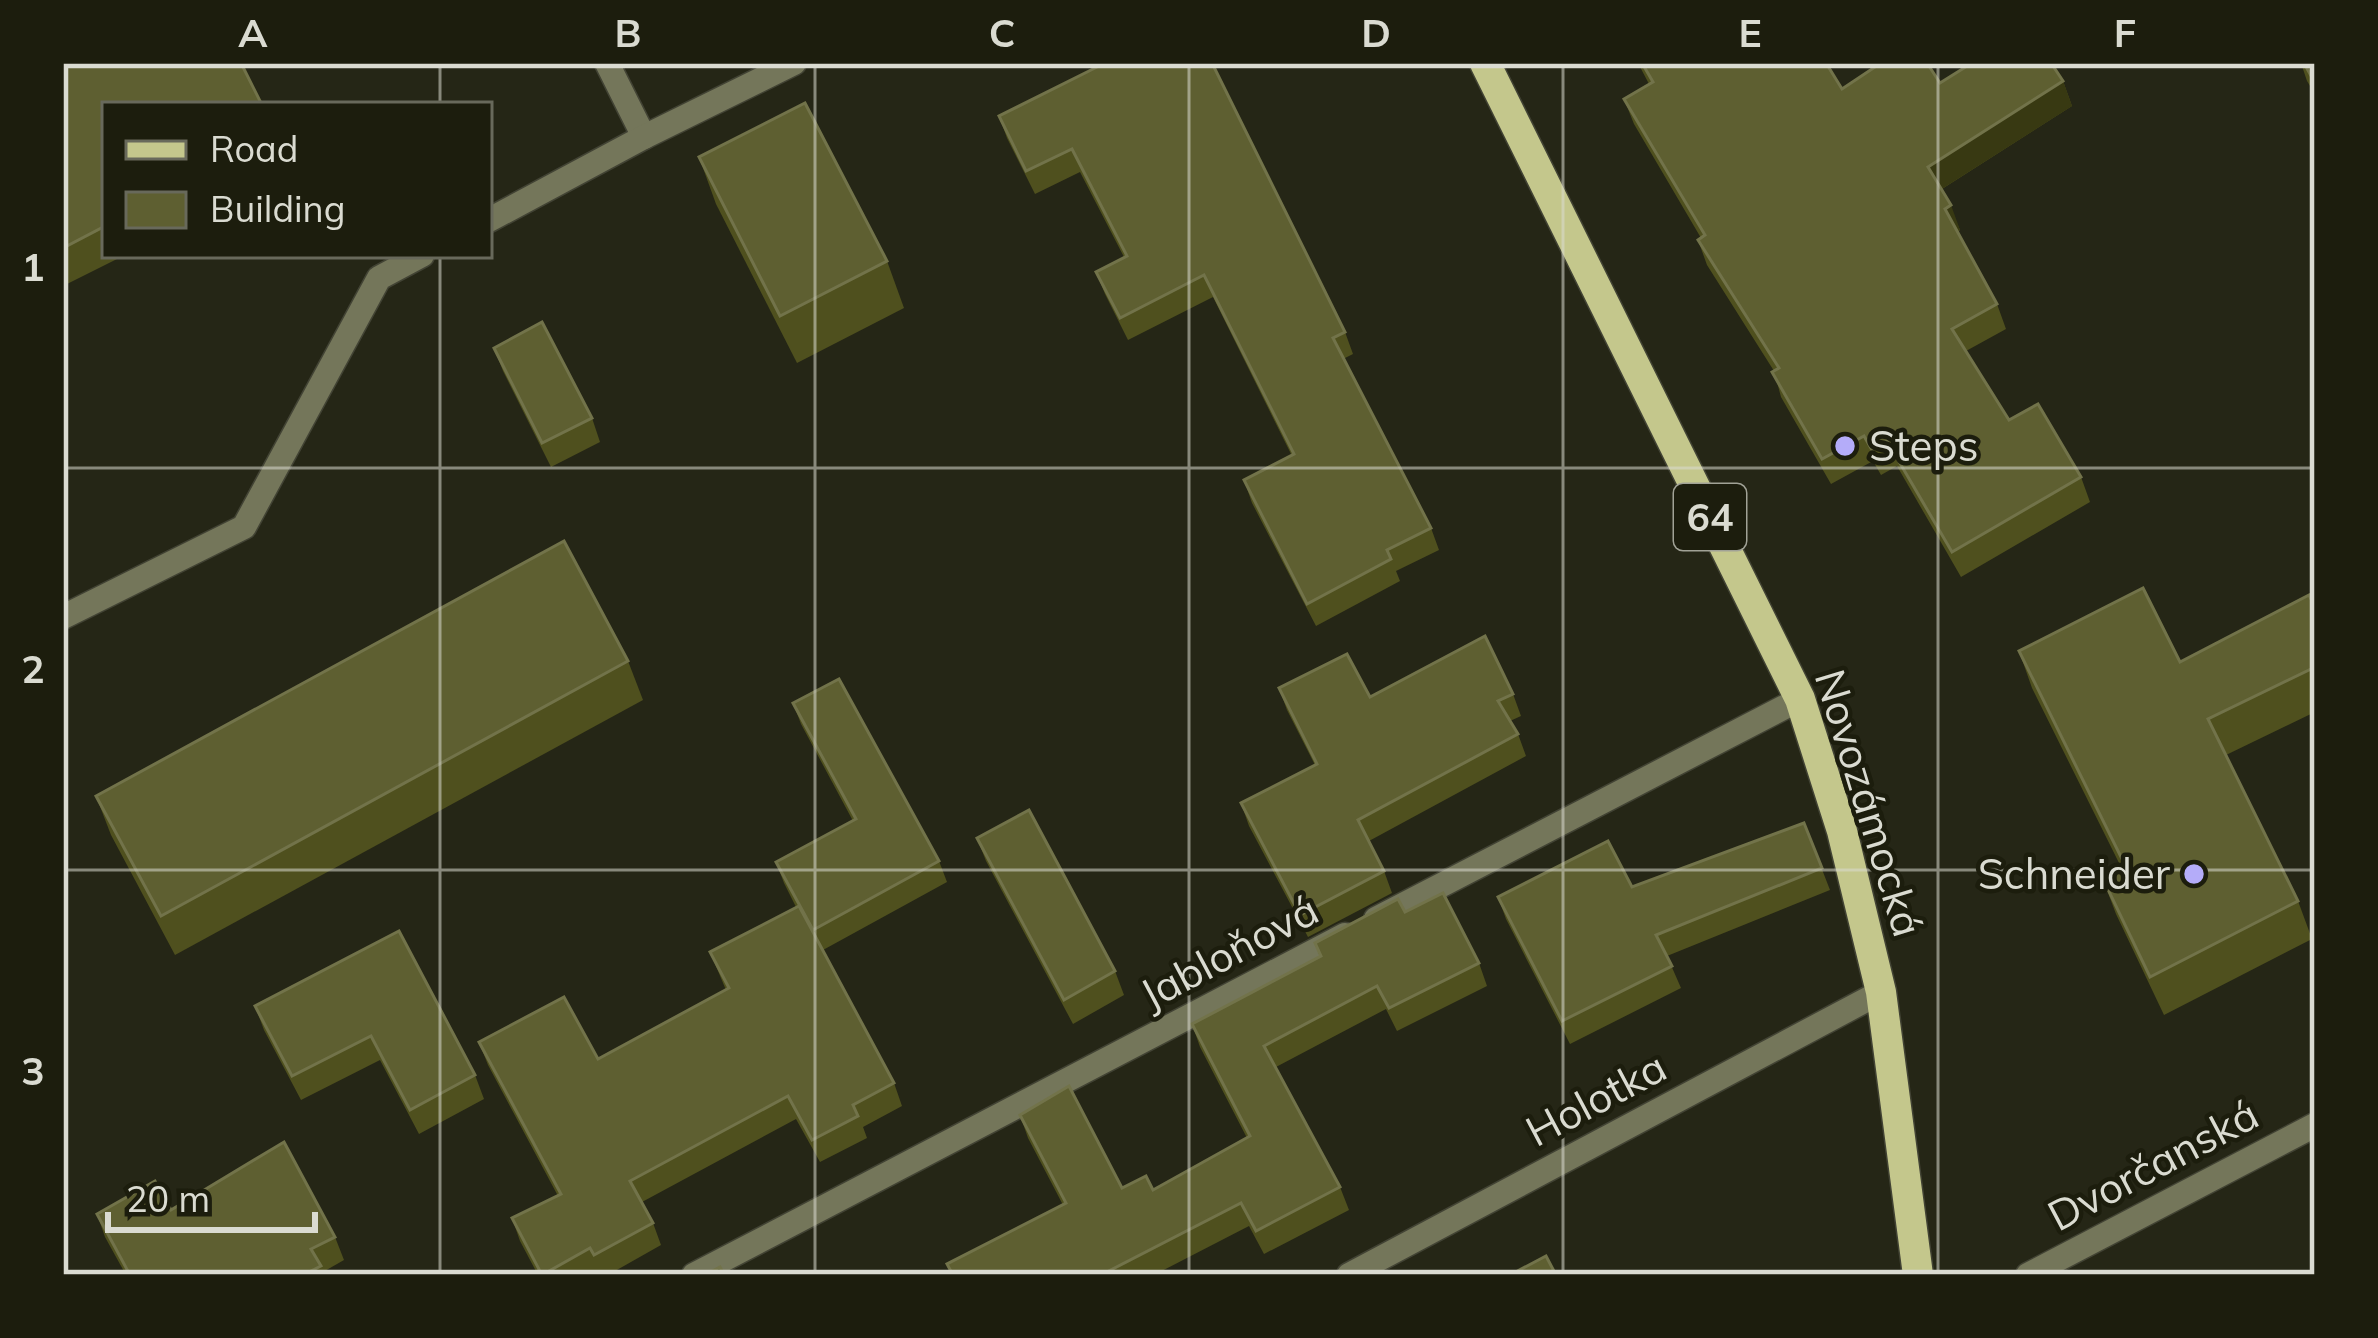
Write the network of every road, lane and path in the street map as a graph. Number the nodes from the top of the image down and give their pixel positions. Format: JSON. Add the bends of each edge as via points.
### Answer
{"nodes":[{"id":1,"x":607,"y":63,"type":"edge"},
{"id":2,"x":794,"y":63,"type":"edge"},
{"id":3,"x":1485,"y":63,"type":"edge"},
{"id":4,"x":644,"y":137,"type":"junction"},
{"id":5,"x":492,"y":218,"type":"edge"},
{"id":6,"x":417,"y":258,"type":"edge"},
{"id":7,"x":63,"y":617,"type":"edge"},
{"id":8,"x":1800,"y":699,"type":"junction"},
{"id":9,"x":1881,"y":992,"type":"junction"},
{"id":10,"x":2315,"y":1125,"type":"edge"},
{"id":11,"x":694,"y":1275,"type":"edge"},
{"id":12,"x":1349,"y":1275,"type":"edge"},
{"id":13,"x":1918,"y":1275,"type":"edge"},
{"id":14,"x":2028,"y":1275,"type":"edge"}],
"edges":[{"from":1,"to":4,"type":"street"},
{"from":2,"to":4,"type":"street"},
{"from":3,"to":8,"type":"main road","name":"Novozámocká","number":"64"},
{"from":4,"to":5,"type":"street"},
{"from":6,"to":7,"type":"street","via":[[380,278],[244,527]]},
{"from":8,"to":9,"type":"main road","name":"Novozámocká","number":"64"},
{"from":8,"to":11,"type":"street","name":"Jabloňová"},
{"from":9,"to":12,"type":"street","name":"Holotka"},
{"from":9,"to":13,"type":"main road","name":"Novozámocká","number":"64"},
{"from":10,"to":14,"type":"street","name":"Dvorčanská"}]}
